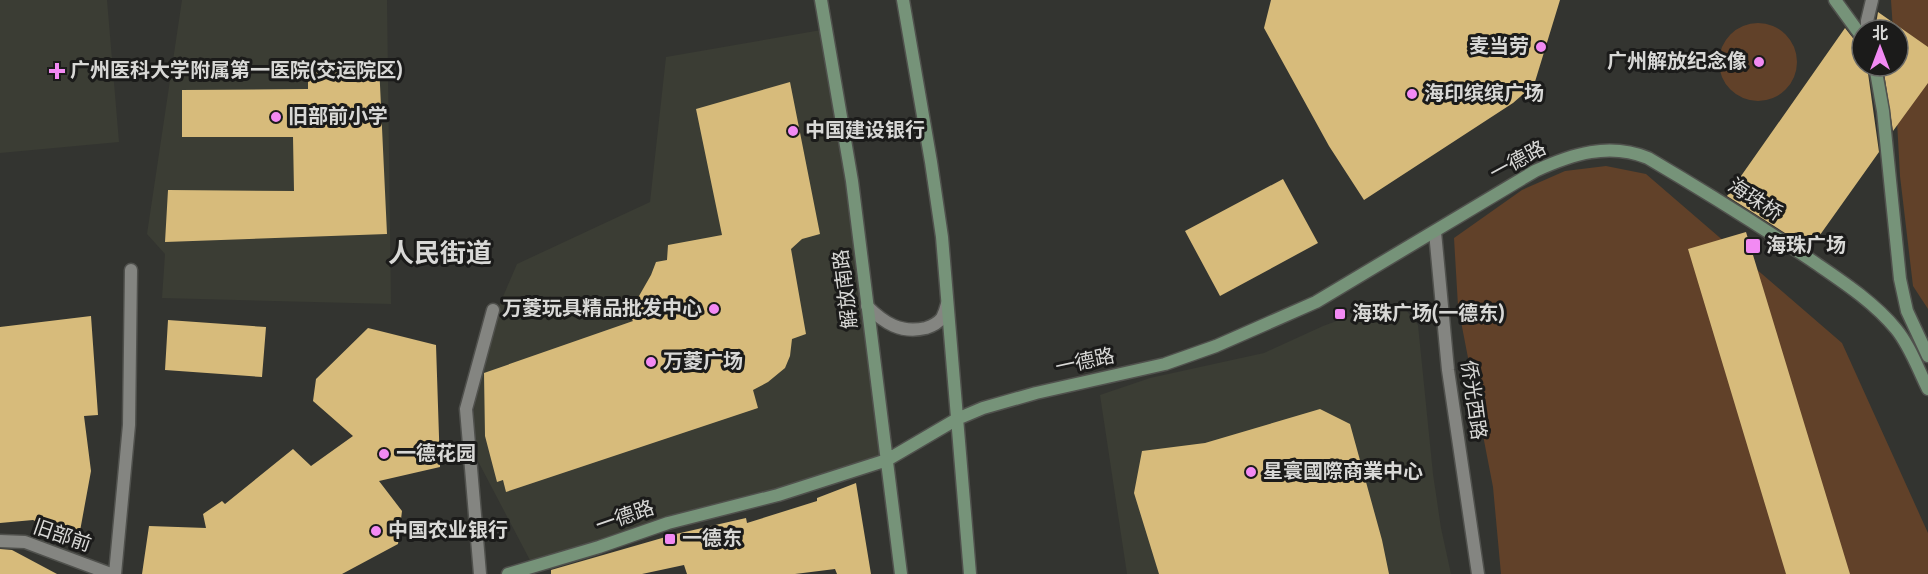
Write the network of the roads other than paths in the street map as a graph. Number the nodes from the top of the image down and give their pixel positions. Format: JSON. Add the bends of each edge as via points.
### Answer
{"nodes":[{"id":1,"x":822,"y":0,"type":"edge"},
{"id":2,"x":903,"y":0,"type":"edge"},
{"id":3,"x":1834,"y":0,"type":"edge"},
{"id":4,"x":1872,"y":0,"type":"edge"},
{"id":5,"x":1868,"y":18,"type":"edge"},
{"id":6,"x":1850,"y":21,"type":"edge"},
{"id":7,"x":1877,"y":78,"type":"edge"},
{"id":8,"x":1648,"y":158,"type":"joint"},
{"id":9,"x":1435,"y":231,"type":"junction"},
{"id":10,"x":131,"y":270,"type":"dead end"},
{"id":11,"x":947,"y":304,"type":"junction"},
{"id":12,"x":867,"y":306,"type":"junction"},
{"id":13,"x":492,"y":310,"type":"dead end"},
{"id":14,"x":1928,"y":356,"type":"edge"},
{"id":15,"x":1928,"y":389,"type":"edge"},
{"id":16,"x":957,"y":419,"type":"junction"},
{"id":17,"x":887,"y":460,"type":"junction"},
{"id":18,"x":0,"y":542,"type":"edge"},
{"id":19,"x":111,"y":574,"type":"edge"},
{"id":20,"x":115,"y":574,"type":"edge"},
{"id":21,"x":480,"y":574,"type":"edge"},
{"id":22,"x":508,"y":574,"type":"edge"},
{"id":23,"x":901,"y":574,"type":"edge"},
{"id":24,"x":970,"y":574,"type":"edge"},
{"id":25,"x":1478,"y":574,"type":"edge"}],
"edges":[{"from":1,"to":12,"type":"main road","name":"解放南路","via":[[852,181]]},
{"from":2,"to":11,"type":"main road","via":[[942,237]]},
{"from":3,"to":6,"type":"main road"},
{"from":4,"to":5,"type":"street"},
{"from":7,"to":14,"type":"main road","via":[[1900,279],[1907,311]]},
{"from":8,"to":9,"type":"main road","name":"一德路","via":[[1614,149],[1559,160]]},
{"from":8,"to":15,"type":"main road","name":"海珠桥","via":[[1752,220],[1869,302],[1902,337]]},
{"from":9,"to":16,"type":"main road","name":"一德路","via":[[1316,302],[1215,346],[1165,364],[982,408]]},
{"from":9,"to":25,"type":"street","name":"侨光西路","via":[[1449,370]]},
{"from":10,"to":20,"type":"street","via":[[129,425]]},
{"from":11,"to":12,"type":"street","via":[[942,318],[932,326],[915,330],[901,330],[888,324]]},
{"from":11,"to":16,"type":"main road"},
{"from":12,"to":17,"type":"main road","name":"解放南路"},
{"from":13,"to":21,"type":"street","via":[[466,409]]},
{"from":16,"to":17,"type":"main road","name":"一德路"},
{"from":16,"to":24,"type":"main road"},
{"from":17,"to":22,"type":"main road","name":"一德路"},
{"from":17,"to":23,"type":"main road","name":"解放南路"},
{"from":18,"to":19,"type":"street","name":"旧部前","via":[[25,542]]}]}
